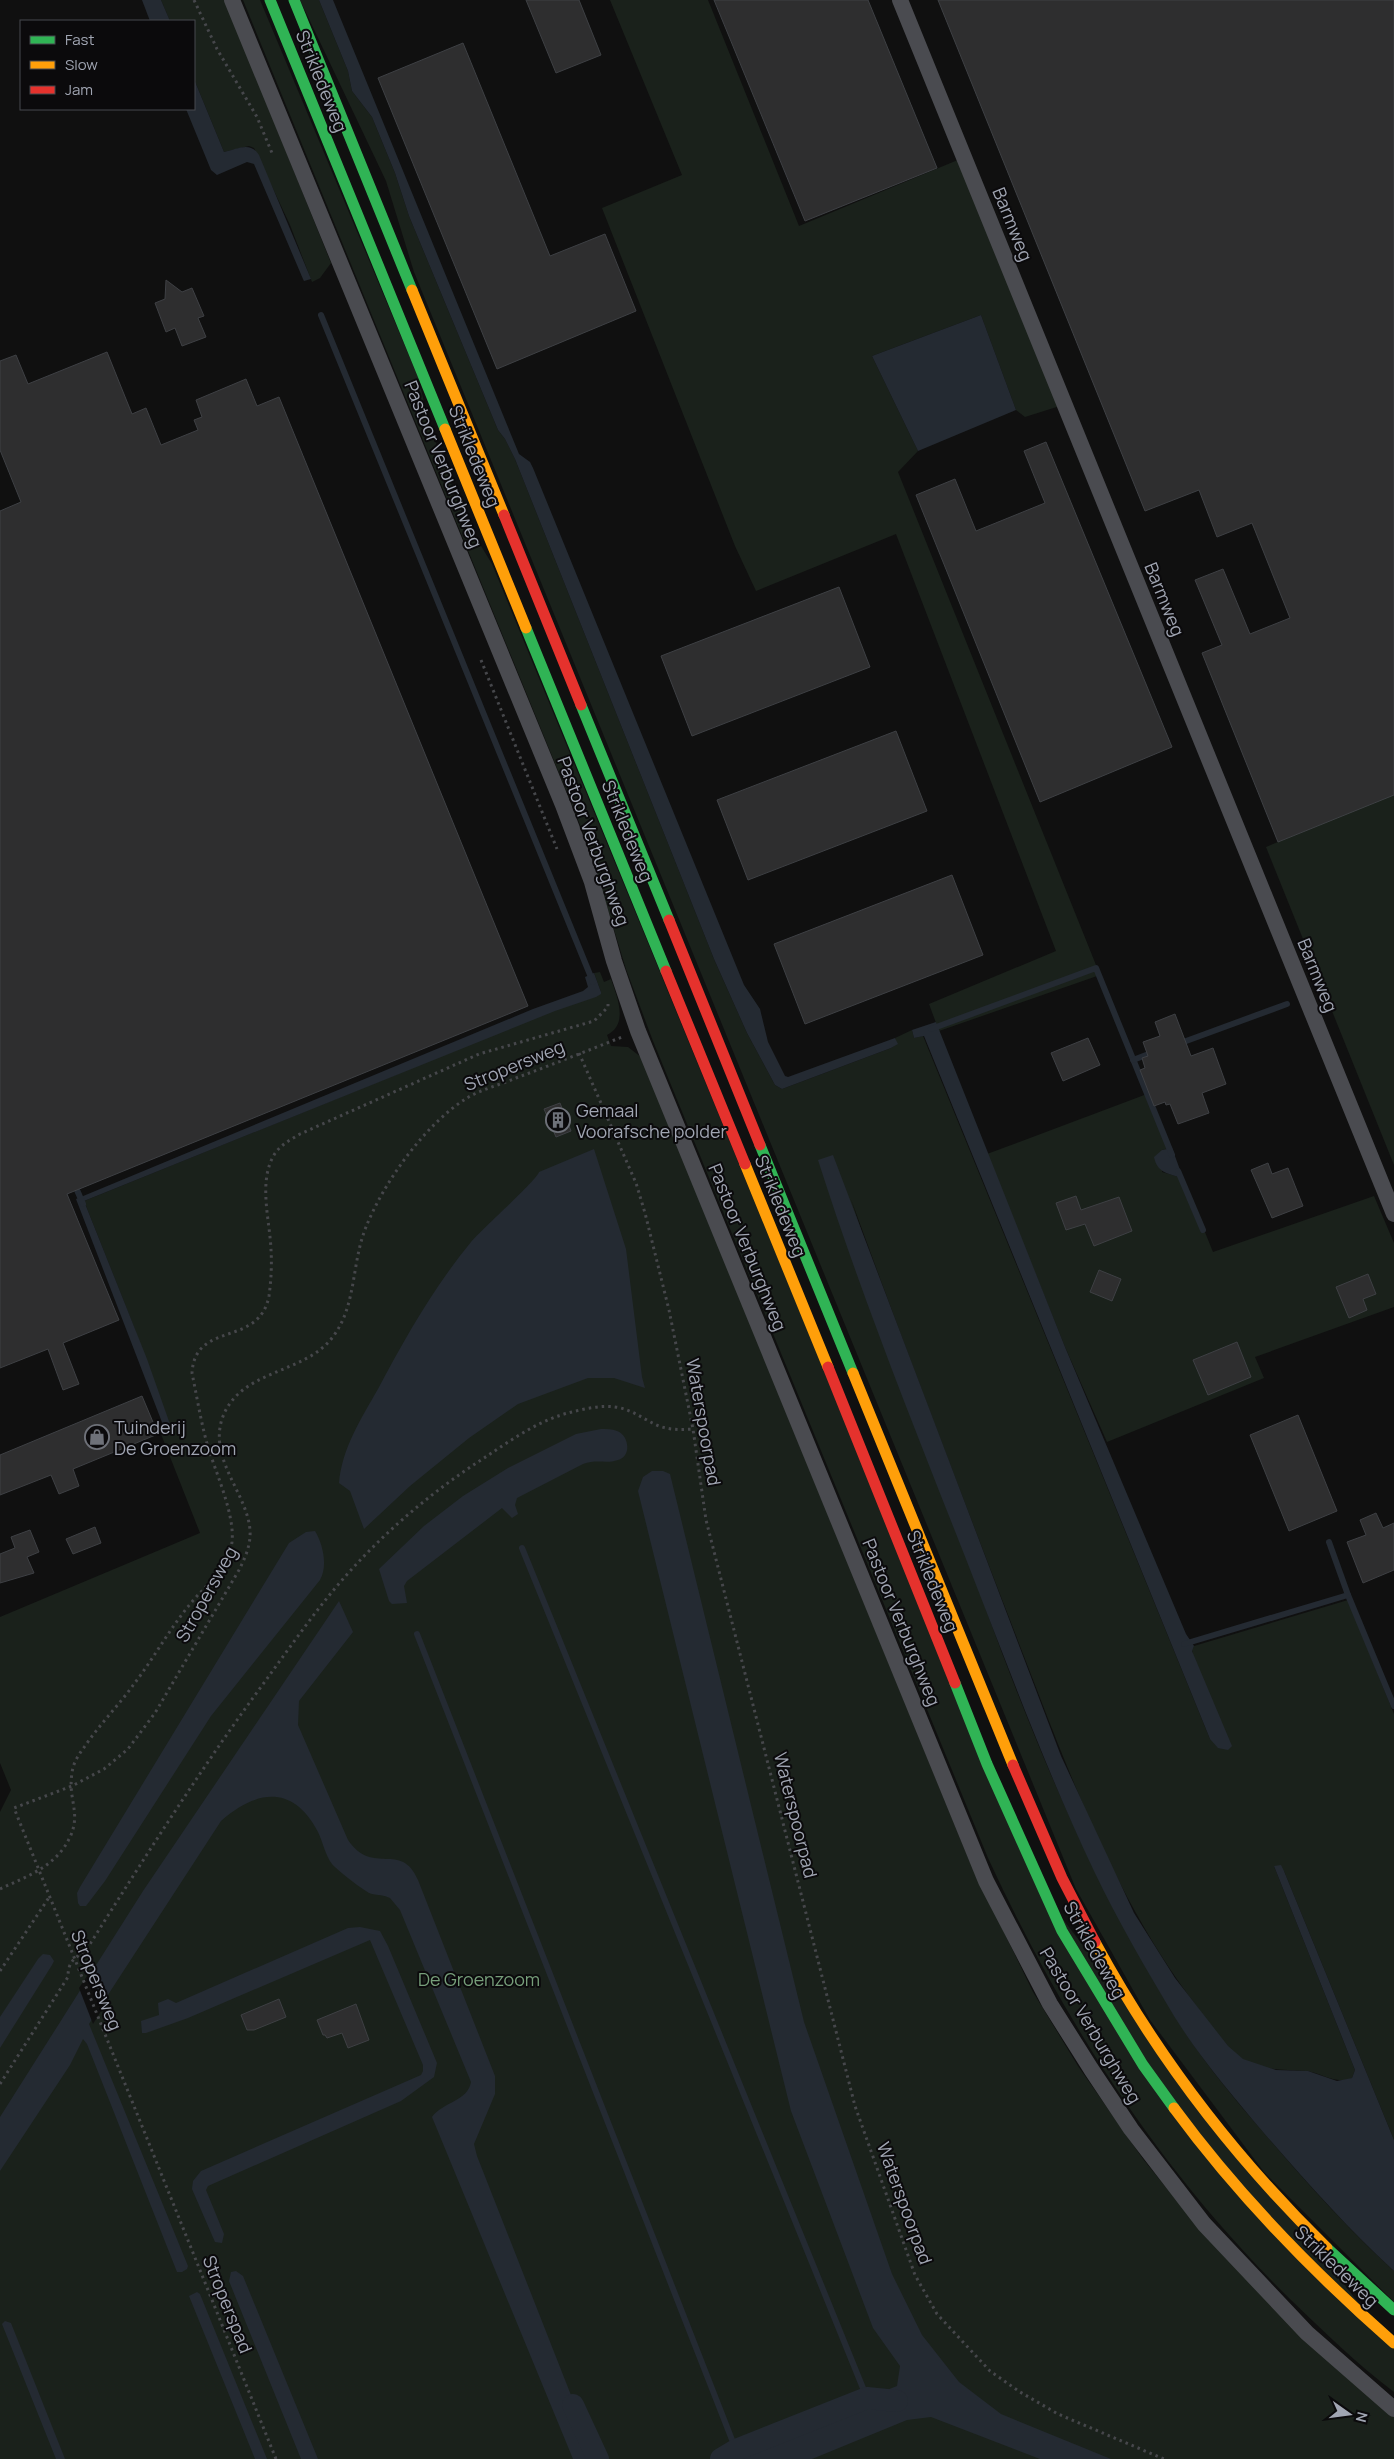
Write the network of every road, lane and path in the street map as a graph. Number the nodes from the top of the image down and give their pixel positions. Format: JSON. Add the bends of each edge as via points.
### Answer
{"nodes":[{"id":1,"x":194,"y":0,"type":"edge"},
{"id":2,"x":232,"y":0,"type":"edge"},
{"id":3,"x":270,"y":0,"type":"edge"},
{"id":4,"x":294,"y":0,"type":"edge"},
{"id":5,"x":900,"y":0,"type":"edge"},
{"id":6,"x":276,"y":162,"type":"dead end"},
{"id":7,"x":478,"y":652,"type":"dead end"},
{"id":8,"x":559,"y":852,"type":"dead end"},
{"id":9,"x":609,"y":999,"type":"dead end"},
{"id":10,"x":638,"y":1031,"type":"junction"},
{"id":11,"x":580,"y":1054,"type":"junction"},
{"id":12,"x":1394,"y":1214,"type":"edge"},
{"id":13,"x":693,"y":1429,"type":"junction"},
{"id":14,"x":72,"y":1786,"type":"junction"},
{"id":15,"x":40,"y":1870,"type":"junction"},
{"id":16,"x":0,"y":1889,"type":"edge"},
{"id":17,"x":50,"y":1896,"type":"junction"},
{"id":18,"x":73,"y":1958,"type":"junction"},
{"id":19,"x":0,"y":1970,"type":"edge"},
{"id":20,"x":0,"y":2084,"type":"edge"},
{"id":21,"x":154,"y":2159,"type":"joint"},
{"id":22,"x":1394,"y":2310,"type":"edge"},
{"id":23,"x":1394,"y":2343,"type":"edge"},
{"id":24,"x":1394,"y":2409,"type":"edge"},
{"id":25,"x":276,"y":2459,"type":"edge"},
{"id":26,"x":1164,"y":2459,"type":"edge"}],
"edges":[{"from":1,"to":6,"type":"path","via":[[217,49],[257,117]]},
{"from":2,"to":10,"type":"street","name":"Pastoor Verburghweg","via":[[563,805],[592,882],[614,962]]},
{"from":3,"to":23,"type":"main road","name":"Strikledeweg","via":[[987,1764],[1062,1931],[1143,2065],[1194,2135],[1264,2218],[1339,2295]]},
{"from":4,"to":22,"type":"main road","name":"Strikledeweg","via":[[1004,1744],[1078,1911],[1151,2034],[1216,2125],[1284,2206],[1355,2277]]},
{"from":5,"to":12,"type":"street","name":"Barmweg"},
{"from":7,"to":8,"type":"path"},
{"from":9,"to":14,"type":"path","via":[[608,1007],[594,1021],[470,1058],[300,1134],[284,1143],[274,1155],[268,1169],[266,1188],[271,1277],[264,1312],[256,1321],[207,1342],[198,1349],[192,1362],[207,1444],[231,1525],[230,1553],[225,1566],[191,1603],[134,1684],[86,1744],[74,1763]]},
{"from":10,"to":11,"type":"path","name":"Stropersweg"},
{"from":10,"to":24,"type":"street","name":"Pastoor Verburghweg","via":[[986,1881],[1050,2004],[1131,2129],[1204,2224],[1307,2334]]},
{"from":11,"to":13,"type":"path","name":"Waterspoorpad","via":[[643,1205],[669,1310]]},
{"from":11,"to":14,"type":"path","name":"Stropersweg","via":[[469,1097],[436,1122],[397,1170],[366,1226],[355,1262],[348,1307],[332,1339],[305,1361],[254,1381],[231,1403],[222,1418],[219,1437],[224,1460],[250,1530],[245,1558],[155,1713],[128,1750],[104,1769]]},
{"from":13,"to":18,"type":"path","via":[[658,1426],[631,1411],[615,1407],[597,1407],[566,1414],[536,1425],[500,1448],[441,1488],[398,1524],[352,1570],[283,1657],[192,1783],[85,1952]]},
{"from":13,"to":26,"type":"path","name":"Waterspoorpad","via":[[706,1520],[856,2106],[915,2275],[937,2314],[990,2371],[1058,2414]]},
{"from":14,"to":15,"type":"path","via":[[76,1817],[73,1831],[54,1860]]},
{"from":14,"to":15,"type":"path","name":"Stropersweg","via":[[14,1808]]},
{"from":15,"to":16,"type":"path"},
{"from":15,"to":17,"type":"path","name":"Stropersweg"},
{"from":17,"to":18,"type":"path","name":"Stropersweg"},
{"from":17,"to":19,"type":"path"},
{"from":18,"to":20,"type":"path","via":[[68,1977]]},
{"from":18,"to":21,"type":"path","name":"Stropersweg"},
{"from":21,"to":25,"type":"path","name":"Stroperspad"}]}
